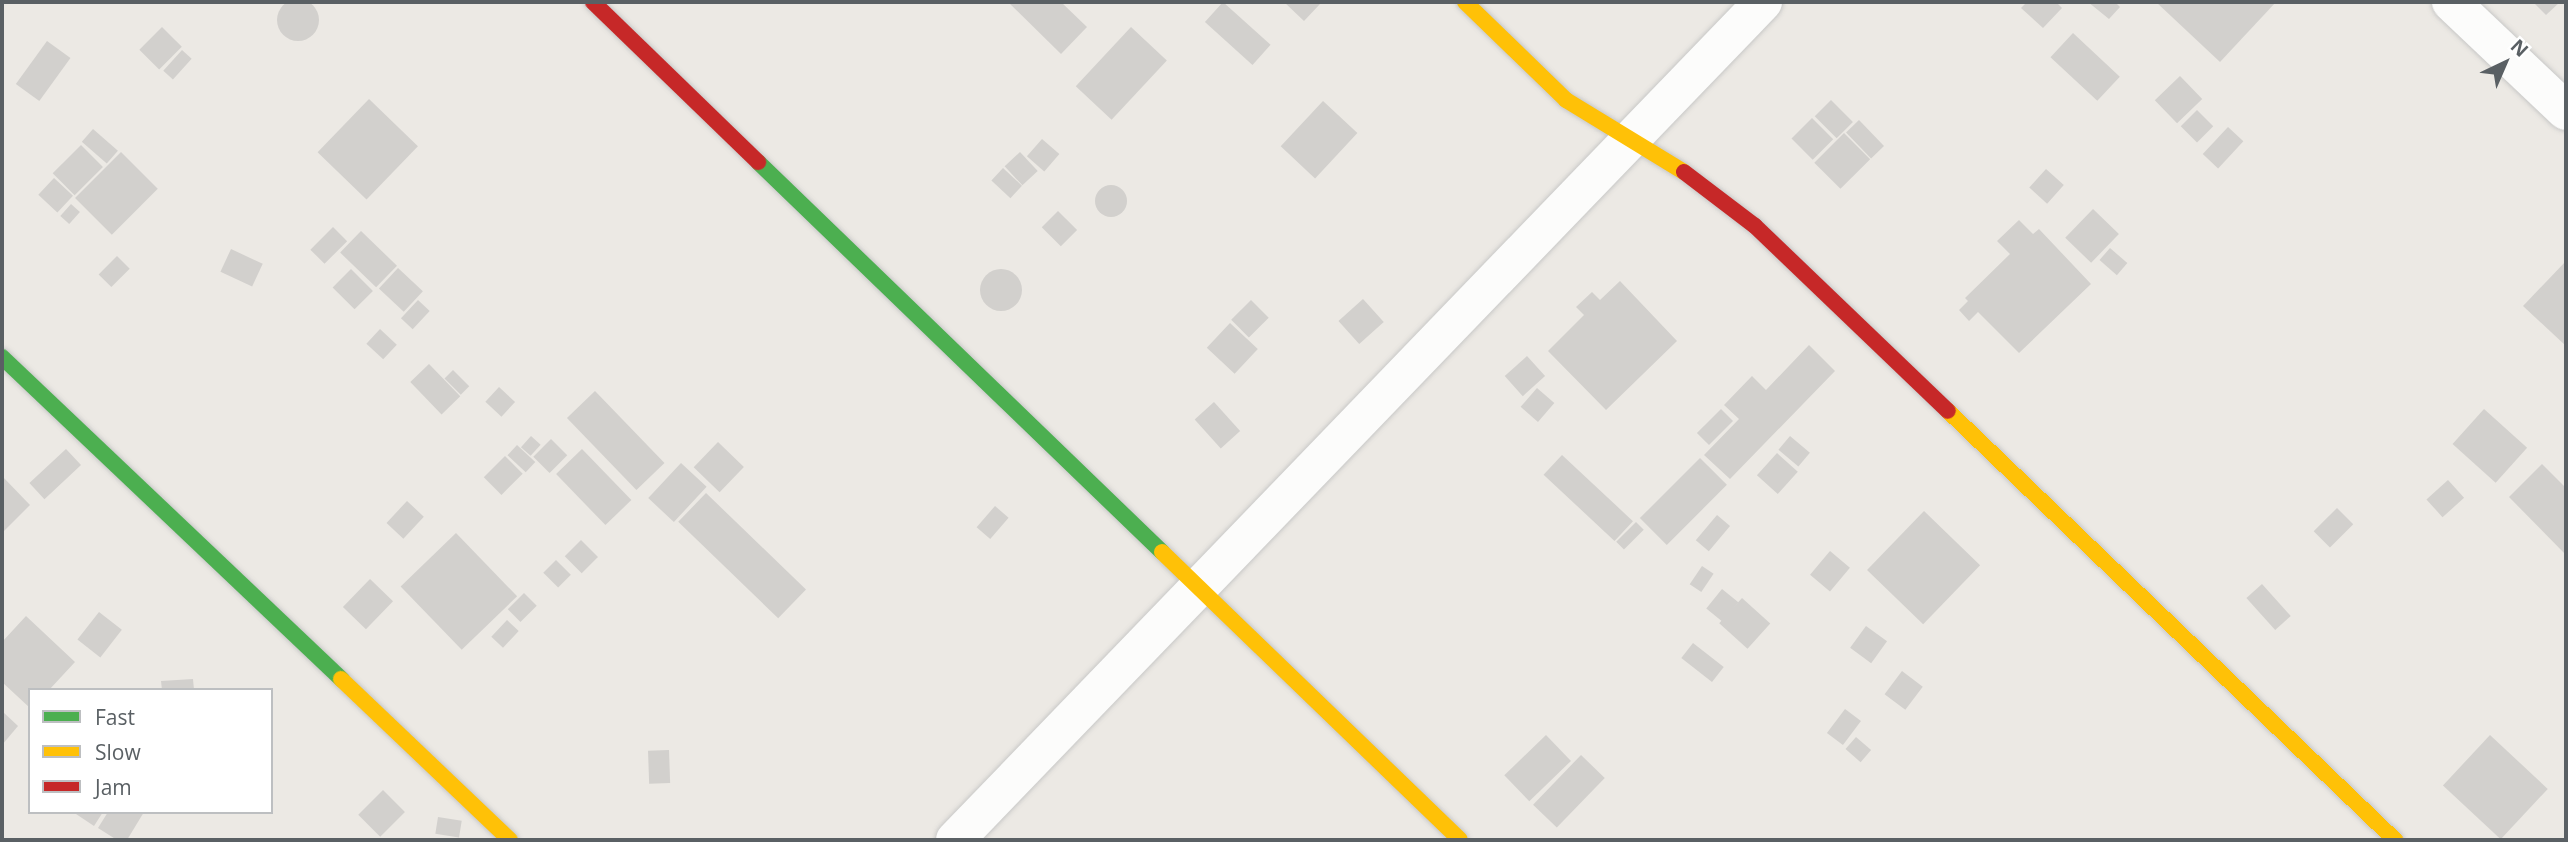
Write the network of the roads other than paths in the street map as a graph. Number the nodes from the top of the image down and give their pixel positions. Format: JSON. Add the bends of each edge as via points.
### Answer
{"nodes":[{"id":1,"x":593,"y":2,"type":"edge"},
{"id":2,"x":1465,"y":2,"type":"edge"},
{"id":3,"x":1763,"y":2,"type":"edge"},
{"id":4,"x":2451,"y":2,"type":"edge"},
{"id":5,"x":2566,"y":111,"type":"edge"},
{"id":6,"x":1631,"y":138,"type":"junction"},
{"id":7,"x":2,"y":356,"type":"edge"},
{"id":8,"x":1200,"y":587,"type":"junction"},
{"id":9,"x":510,"y":840,"type":"edge"},
{"id":10,"x":955,"y":840,"type":"edge"},
{"id":11,"x":1460,"y":840,"type":"edge"},
{"id":12,"x":2395,"y":840,"type":"edge"}],
"edges":[{"from":1,"to":8,"type":"street"},
{"from":2,"to":6,"type":"street","via":[[1566,100]]},
{"from":3,"to":6,"type":"street"},
{"from":4,"to":5,"type":"street"},
{"from":6,"to":8,"type":"street"},
{"from":6,"to":12,"type":"street","via":[[1755,226]]},
{"from":7,"to":9,"type":"street"},
{"from":8,"to":10,"type":"street"},
{"from":8,"to":11,"type":"street"}]}
